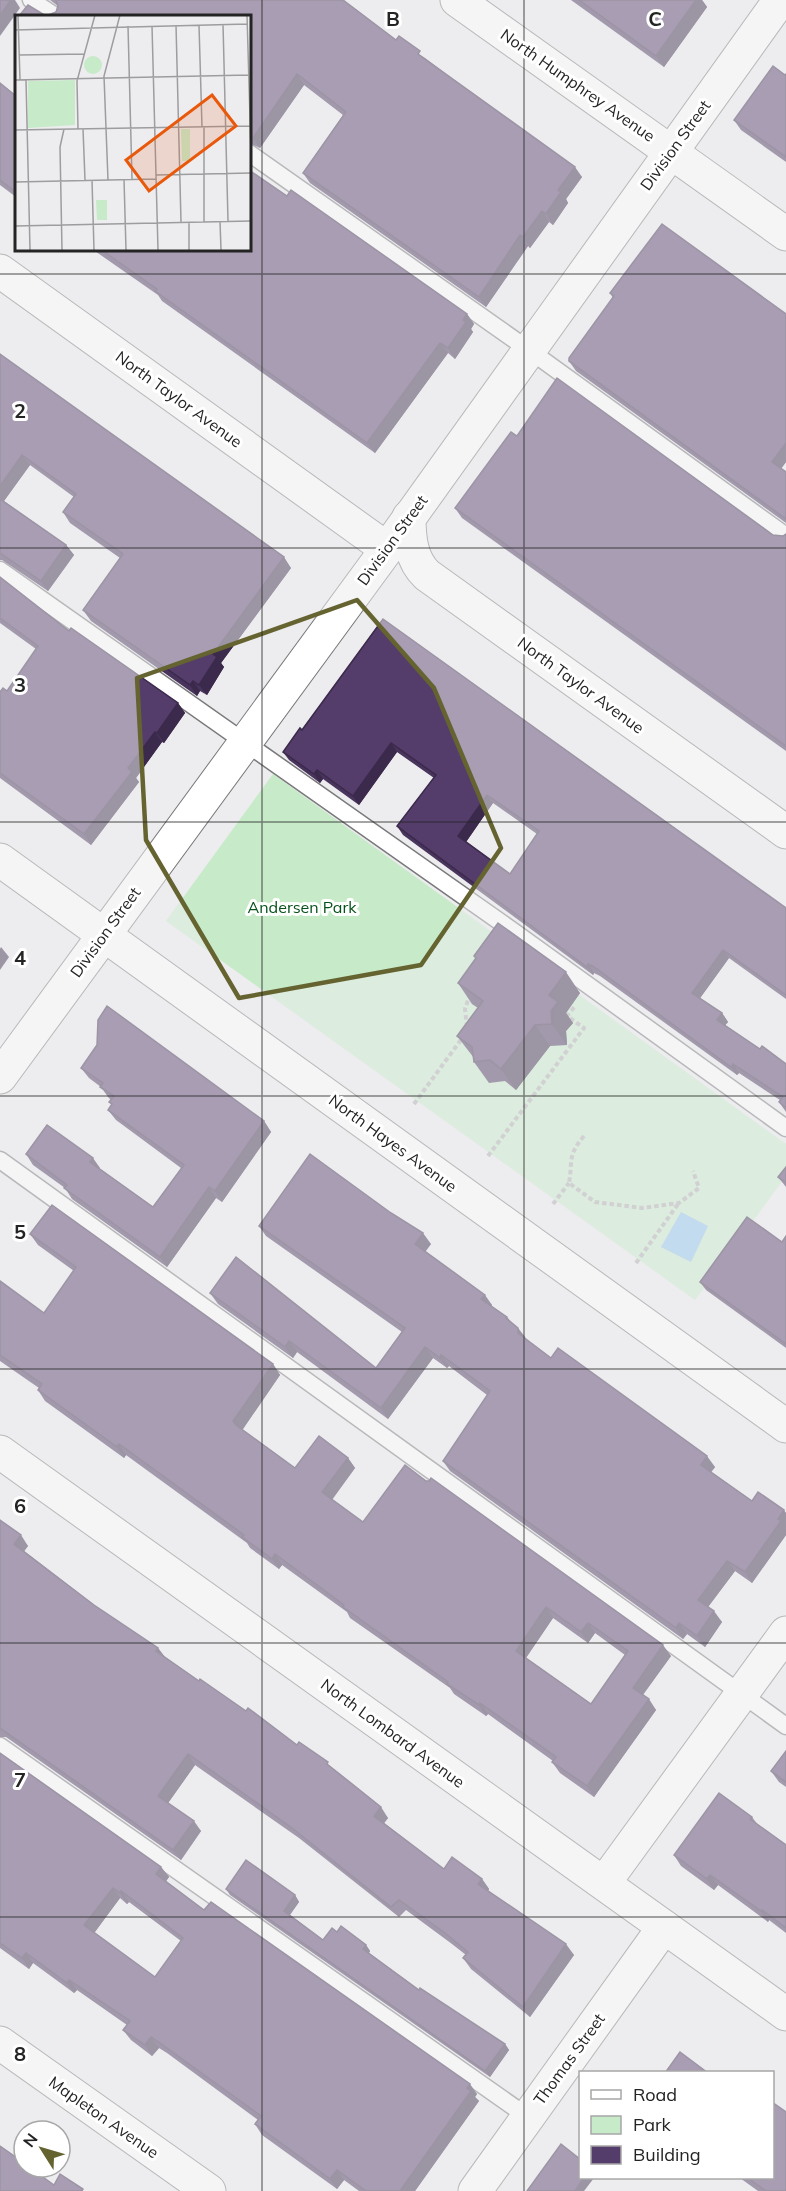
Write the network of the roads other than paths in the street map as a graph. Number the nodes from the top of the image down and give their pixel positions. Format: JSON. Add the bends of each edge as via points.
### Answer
{"nodes":[{"id":1,"x":31,"y":0,"type":"edge"},
{"id":2,"x":458,"y":0,"type":"edge"},
{"id":3,"x":780,"y":0,"type":"edge"},
{"id":4,"x":54,"y":15,"type":"edge"},
{"id":5,"x":670,"y":151,"type":"junction"},
{"id":6,"x":250,"y":154,"type":"edge"},
{"id":7,"x":786,"y":234,"type":"edge"},
{"id":8,"x":0,"y":271,"type":"edge"},
{"id":9,"x":529,"y":350,"type":"junction"},
{"id":10,"x":409,"y":517,"type":"junction"},
{"id":11,"x":786,"y":536,"type":"edge"},
{"id":12,"x":387,"y":549,"type":"junction"},
{"id":13,"x":0,"y":570,"type":"edge"},
{"id":14,"x":244,"y":743,"type":"junction"},
{"id":15,"x":786,"y":832,"type":"edge"},
{"id":16,"x":0,"y":860,"type":"edge"},
{"id":17,"x":104,"y":934,"type":"junction"},
{"id":18,"x":0,"y":1077,"type":"edge"},
{"id":19,"x":786,"y":1128,"type":"edge"},
{"id":20,"x":0,"y":1160,"type":"edge"},
{"id":21,"x":786,"y":1426,"type":"edge"},
{"id":22,"x":0,"y":1452,"type":"edge"},
{"id":23,"x":786,"y":1633,"type":"edge"},
{"id":24,"x":742,"y":1694,"type":"junction"},
{"id":25,"x":786,"y":1726,"type":"edge"},
{"id":26,"x":0,"y":1746,"type":"edge"},
{"id":27,"x":604,"y":1883,"type":"junction"},
{"id":28,"x":664,"y":1927,"type":"junction"},
{"id":29,"x":786,"y":2014,"type":"edge"},
{"id":30,"x":0,"y":2043,"type":"edge"},
{"id":31,"x":528,"y":2117,"type":"junction"},
{"id":32,"x":480,"y":2189,"type":"edge"},
{"id":33,"x":208,"y":2191,"type":"edge"}],
"edges":[{"from":1,"to":4,"type":"lane"},
{"from":2,"to":5,"type":"street","name":"North Humphrey Avenue"},
{"from":3,"to":5,"type":"street","name":"Division Street"},
{"from":5,"to":7,"type":"street","name":"North Humphrey Avenue"},
{"from":5,"to":9,"type":"street","name":"Division Street"},
{"from":6,"to":9,"type":"lane"},
{"from":8,"to":12,"type":"street","name":"North Taylor Avenue"},
{"from":9,"to":10,"type":"street","name":"Division Street"},
{"from":9,"to":11,"type":"lane"},
{"from":10,"to":12,"type":"street","name":"Division Street"},
{"from":10,"to":15,"type":"street","name":"North Taylor Avenue","via":[[418,565],[427,575]]},
{"from":12,"to":14,"type":"street","name":"Division Street"},
{"from":13,"to":14,"type":"lane"},
{"from":14,"to":17,"type":"street","name":"Division Street"},
{"from":14,"to":19,"type":"lane"},
{"from":16,"to":17,"type":"street","name":"North Hayes Avenue"},
{"from":17,"to":18,"type":"street","name":"Division Street"},
{"from":17,"to":21,"type":"street","name":"North Hayes Avenue"},
{"from":20,"to":24,"type":"lane"},
{"from":22,"to":27,"type":"street","name":"North Lombard Avenue"},
{"from":23,"to":24,"type":"street"},
{"from":24,"to":25,"type":"lane"},
{"from":24,"to":27,"type":"street"},
{"from":26,"to":31,"type":"lane"},
{"from":27,"to":28,"type":"street","name":"North Lombard Avenue"},
{"from":28,"to":29,"type":"street","name":"North Lombard Avenue"},
{"from":28,"to":31,"type":"street","name":"Thomas Street"},
{"from":30,"to":33,"type":"street","name":"Mapleton Avenue"},
{"from":31,"to":32,"type":"street","name":"Thomas Street"}]}
